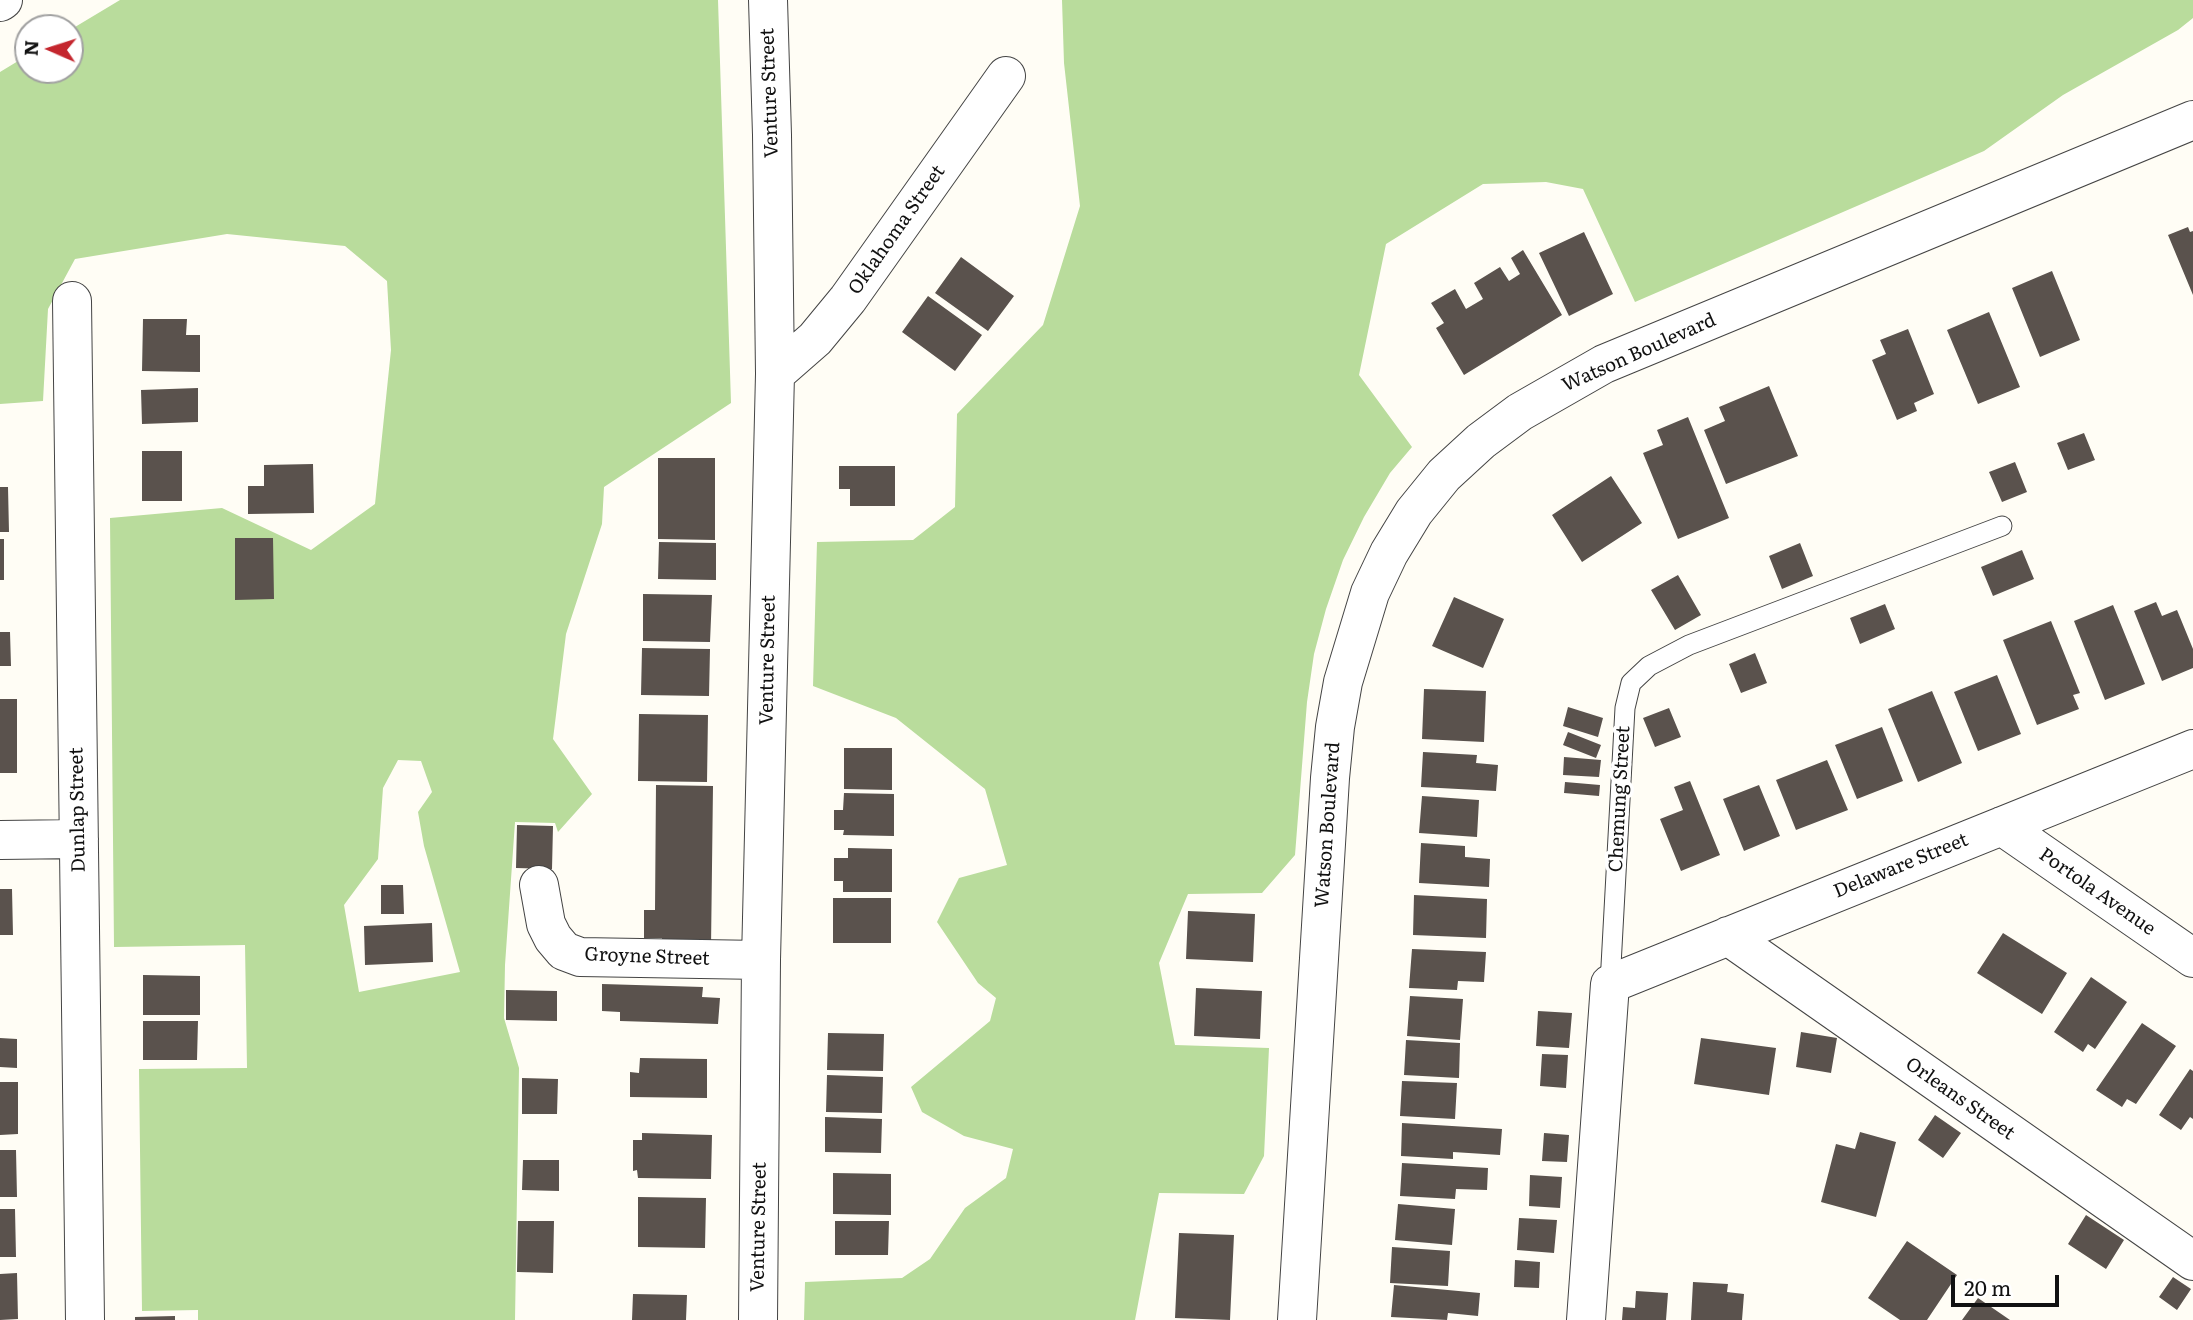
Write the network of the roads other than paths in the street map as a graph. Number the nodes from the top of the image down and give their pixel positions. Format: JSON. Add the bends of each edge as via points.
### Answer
{"nodes":[{"id":1,"x":768,"y":0,"type":"edge"},
{"id":2,"x":1006,"y":76,"type":"dead end"},
{"id":3,"x":2193,"y":120,"type":"edge"},
{"id":4,"x":72,"y":301,"type":"dead end"},
{"id":5,"x":775,"y":374,"type":"junction"},
{"id":6,"x":2002,"y":526,"type":"dead end"},
{"id":7,"x":2193,"y":749,"type":"edge"},
{"id":8,"x":2002,"y":826,"type":"junction"},
{"id":9,"x":79,"y":839,"type":"junction"},
{"id":10,"x":0,"y":840,"type":"edge"},
{"id":11,"x":539,"y":885,"type":"dead end"},
{"id":12,"x":1728,"y":936,"type":"junction"},
{"id":13,"x":2193,"y":958,"type":"edge"},
{"id":14,"x":761,"y":960,"type":"junction"},
{"id":15,"x":1609,"y":984,"type":"junction"},
{"id":16,"x":2193,"y":1261,"type":"edge"},
{"id":17,"x":85,"y":1320,"type":"edge"},
{"id":18,"x":758,"y":1320,"type":"edge"},
{"id":19,"x":1297,"y":1320,"type":"edge"},
{"id":20,"x":1586,"y":1320,"type":"edge"}],
"edges":[{"from":1,"to":5,"type":"street","name":"Venture Street"},
{"from":2,"to":5,"type":"street","name":"Oklahoma Street","via":[[848,299],[816,339]]},
{"from":3,"to":19,"type":"street","name":"Watson Boulevard","via":[[1604,364],[1520,412],[1480,441],[1414,512],[1370,593],[1343,682],[1335,727]]},
{"from":4,"to":9,"type":"street","name":"Dunlap Street"},
{"from":5,"to":14,"type":"street","name":"Venture Street"},
{"from":6,"to":15,"type":"lane","name":"Chemung Street","via":[[1689,645],[1637,676],[1625,708]]},
{"from":7,"to":8,"type":"street","name":"Delaware Street"},
{"from":8,"to":12,"type":"street","name":"Delaware Street"},
{"from":8,"to":13,"type":"street","name":"Portola Avenue"},
{"from":9,"to":10,"type":"street"},
{"from":9,"to":17,"type":"street","name":"Dunlap Street"},
{"from":11,"to":14,"type":"street","name":"Groyne Street","via":[[553,938],[564,951],[580,957]]},
{"from":12,"to":15,"type":"street","name":"Delaware Street"},
{"from":12,"to":16,"type":"street","name":"Orleans Street"},
{"from":14,"to":18,"type":"street","name":"Venture Street"},
{"from":15,"to":20,"type":"street","name":"Chemung Street"}]}
